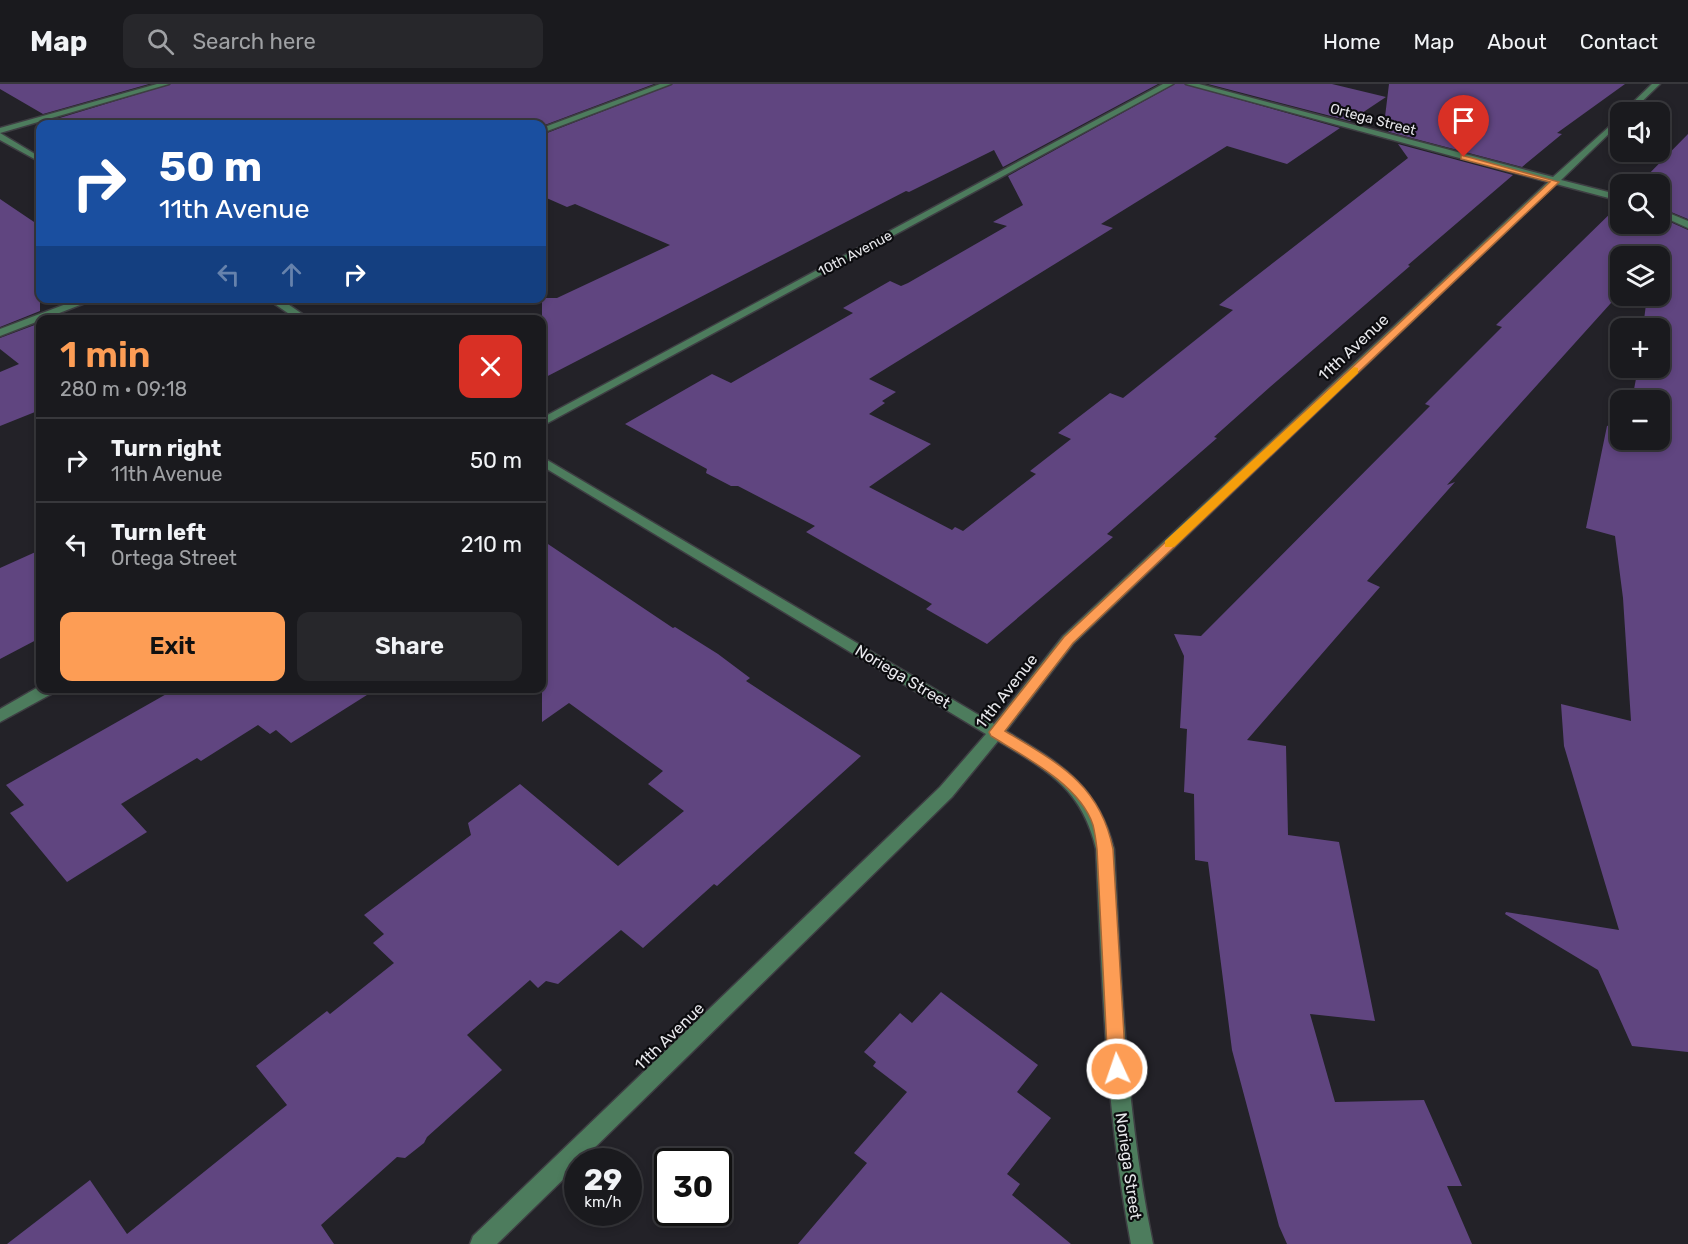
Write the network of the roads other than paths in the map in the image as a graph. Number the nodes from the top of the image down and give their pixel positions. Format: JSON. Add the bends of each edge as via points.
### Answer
{"nodes":[{"id":1,"x":165,"y":84,"type":"edge"},
{"id":2,"x":666,"y":84,"type":"edge"},
{"id":3,"x":1169,"y":84,"type":"edge"},
{"id":4,"x":1190,"y":84,"type":"edge"},
{"id":5,"x":1656,"y":84,"type":"edge"},
{"id":6,"x":1637,"y":102,"type":"edge"},
{"id":7,"x":39,"y":120,"type":"edge"},
{"id":8,"x":36,"y":121,"type":"edge"},
{"id":9,"x":546,"y":129,"type":"edge"},
{"id":10,"x":1610,"y":129,"type":"edge"},
{"id":11,"x":0,"y":131,"type":"edge"},
{"id":12,"x":0,"y":136,"type":"edge"},
{"id":13,"x":36,"y":158,"type":"edge"},
{"id":14,"x":1555,"y":182,"type":"junction"},
{"id":15,"x":1610,"y":196,"type":"edge"},
{"id":16,"x":1670,"y":217,"type":"edge"},
{"id":17,"x":1688,"y":225,"type":"edge"},
{"id":18,"x":80,"y":303,"type":"edge"},
{"id":19,"x":279,"y":303,"type":"edge"},
{"id":20,"x":48,"y":315,"type":"edge"},
{"id":21,"x":298,"y":315,"type":"edge"},
{"id":22,"x":36,"y":319,"type":"edge"},
{"id":23,"x":0,"y":333,"type":"edge"},
{"id":24,"x":546,"y":421,"type":"edge"},
{"id":25,"x":546,"y":462,"type":"edge"},
{"id":26,"x":41,"y":693,"type":"edge"},
{"id":27,"x":0,"y":716,"type":"edge"},
{"id":28,"x":996,"y":732,"type":"junction"},
{"id":29,"x":481,"y":1244,"type":"edge"},
{"id":30,"x":1142,"y":1244,"type":"edge"}],
"edges":[{"from":1,"to":7,"type":"street"},
{"from":2,"to":9,"type":"street"},
{"from":3,"to":24,"type":"street","name":"10th Avenue"},
{"from":4,"to":14,"type":"street","name":"Ortega Street"},
{"from":5,"to":6,"type":"street"},
{"from":8,"to":11,"type":"street"},
{"from":10,"to":14,"type":"street","name":"11th Avenue"},
{"from":12,"to":13,"type":"street"},
{"from":14,"to":15,"type":"street","name":"Ortega Street"},
{"from":14,"to":28,"type":"street","name":"11th Avenue","via":[[1068,640]]},
{"from":16,"to":17,"type":"street"},
{"from":18,"to":20,"type":"street"},
{"from":19,"to":21,"type":"street"},
{"from":22,"to":23,"type":"street"},
{"from":25,"to":28,"type":"street","name":"Noriega Street"},
{"from":26,"to":27,"type":"street"},
{"from":28,"to":29,"type":"street","name":"11th Avenue","via":[[946,792]]},
{"from":28,"to":30,"type":"street","name":"Noriega Street","via":[[1067,779],[1088,801],[1100,824],[1105,849],[1122,1131]]}]}
